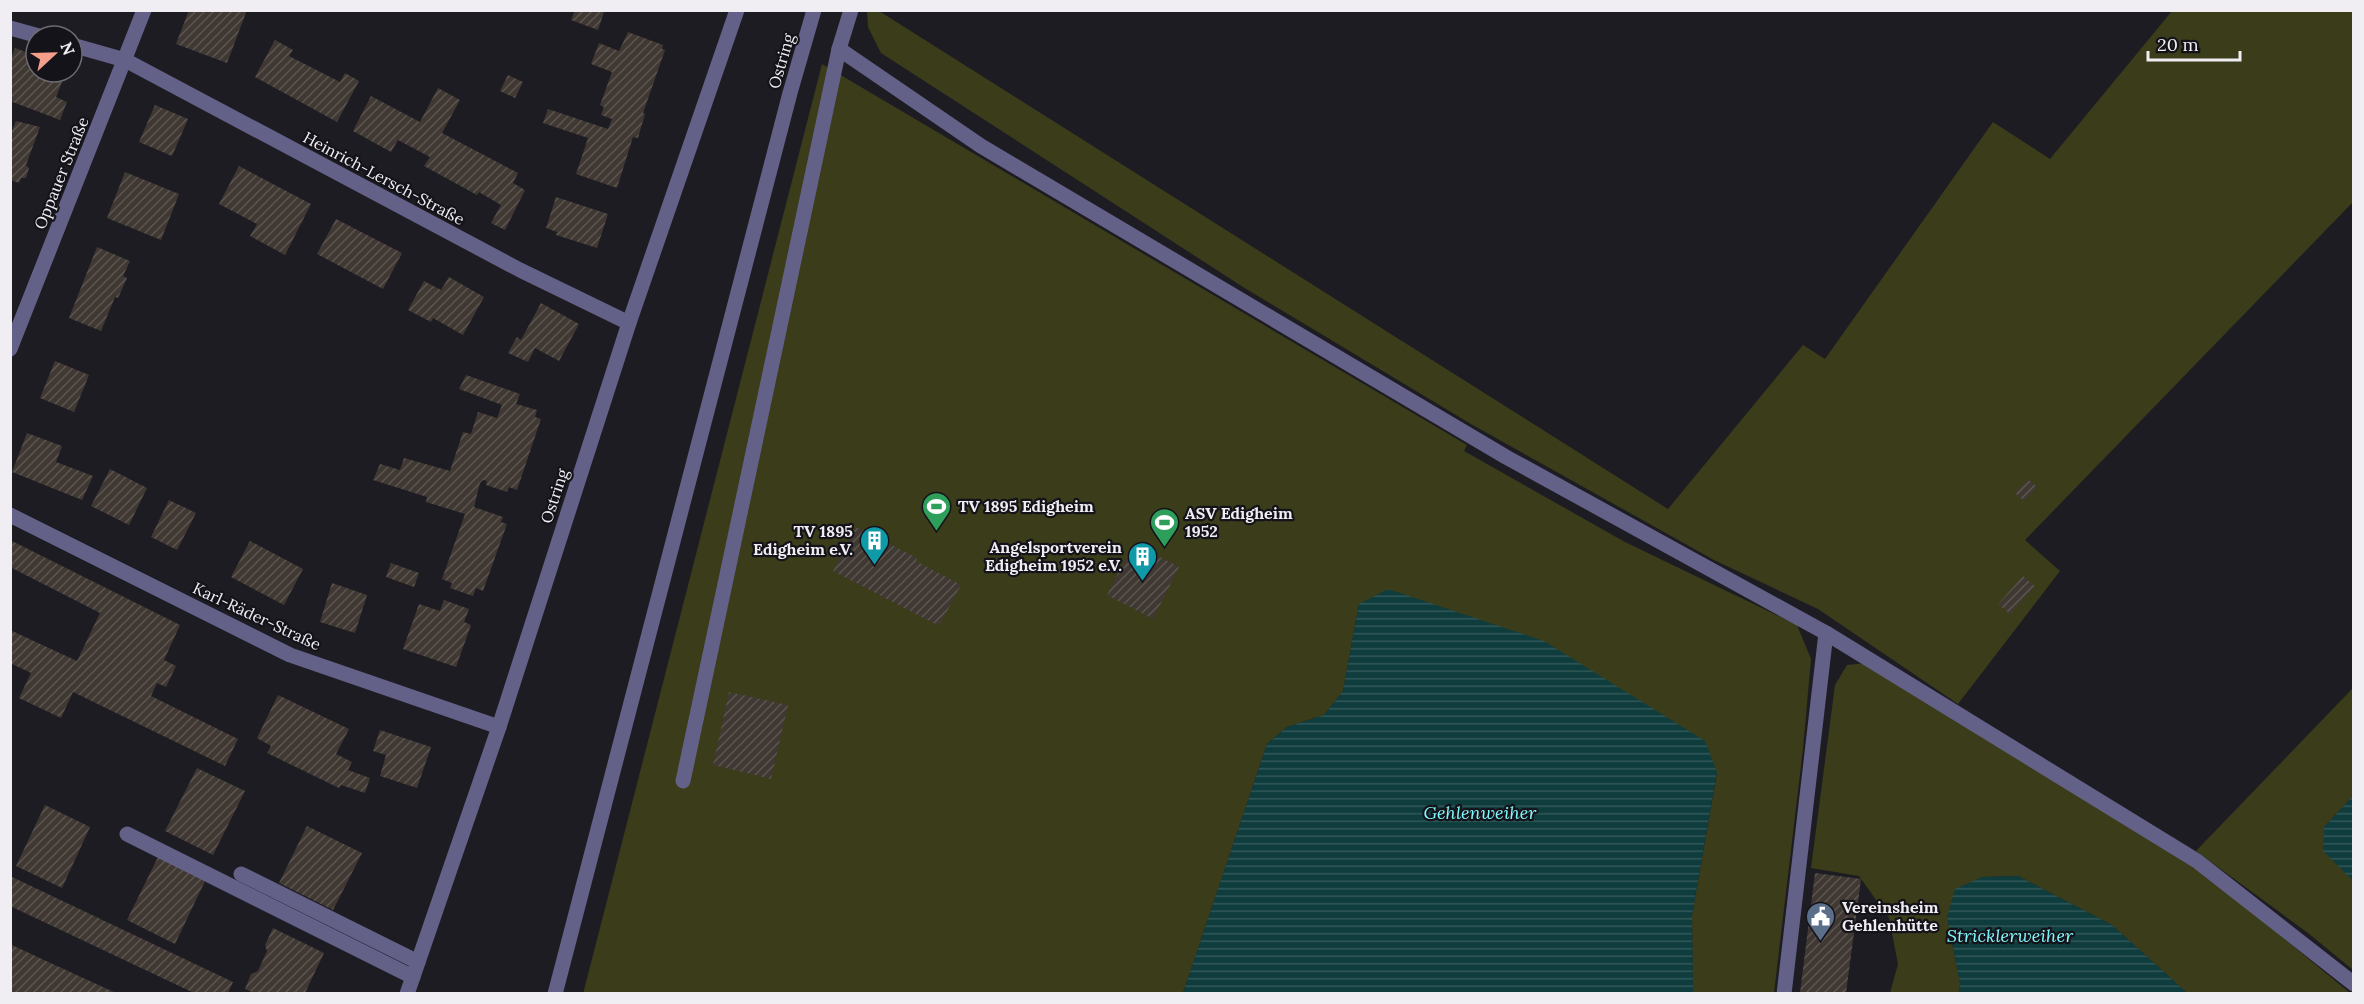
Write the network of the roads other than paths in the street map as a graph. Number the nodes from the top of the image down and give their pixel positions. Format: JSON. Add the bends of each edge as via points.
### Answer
{"nodes":[{"id":1,"x":144,"y":10,"type":"edge"},
{"id":2,"x":737,"y":10,"type":"edge"},
{"id":3,"x":814,"y":10,"type":"edge"},
{"id":4,"x":851,"y":10,"type":"edge"},
{"id":5,"x":84,"y":48,"type":"edge"},
{"id":6,"x":839,"y":49,"type":"junction"},
{"id":7,"x":125,"y":60,"type":"junction"},
{"id":8,"x":629,"y":323,"type":"junction"},
{"id":9,"x":10,"y":349,"type":"edge"},
{"id":10,"x":10,"y":515,"type":"edge"},
{"id":11,"x":1826,"y":633,"type":"junction"},
{"id":12,"x":499,"y":727,"type":"junction"},
{"id":13,"x":683,"y":781,"type":"dead end"},
{"id":14,"x":127,"y":834,"type":"dead end"},
{"id":15,"x":241,"y":874,"type":"dead end"},
{"id":16,"x":416,"y":970,"type":"junction"},
{"id":17,"x":2354,"y":984,"type":"edge"},
{"id":18,"x":408,"y":993,"type":"edge"},
{"id":19,"x":555,"y":993,"type":"edge"},
{"id":20,"x":1784,"y":993,"type":"edge"}],
"edges":[{"from":1,"to":7,"type":"street","name":"Oppauer Straße"},
{"from":2,"to":8,"type":"street","name":"Ostring"},
{"from":3,"to":19,"type":"street","name":"Ostring"},
{"from":4,"to":6,"type":"street"},
{"from":5,"to":7,"type":"street","name":"Heinrich-Lersch-Straße"},
{"from":6,"to":11,"type":"street","via":[[981,146],[1476,439]]},
{"from":6,"to":13,"type":"street"},
{"from":7,"to":8,"type":"street","name":"Heinrich-Lersch-Straße","via":[[510,265]]},
{"from":7,"to":9,"type":"street","name":"Oppauer Straße"},
{"from":8,"to":12,"type":"street","name":"Ostring"},
{"from":10,"to":12,"type":"street","name":"Karl-Räder-Straße","via":[[290,655]]},
{"from":11,"to":17,"type":"street","via":[[2197,861]]},
{"from":11,"to":20,"type":"street"},
{"from":12,"to":16,"type":"street","name":"Ostring"},
{"from":14,"to":16,"type":"street"},
{"from":15,"to":16,"type":"street"},
{"from":16,"to":18,"type":"street","name":"Ostring"}]}
